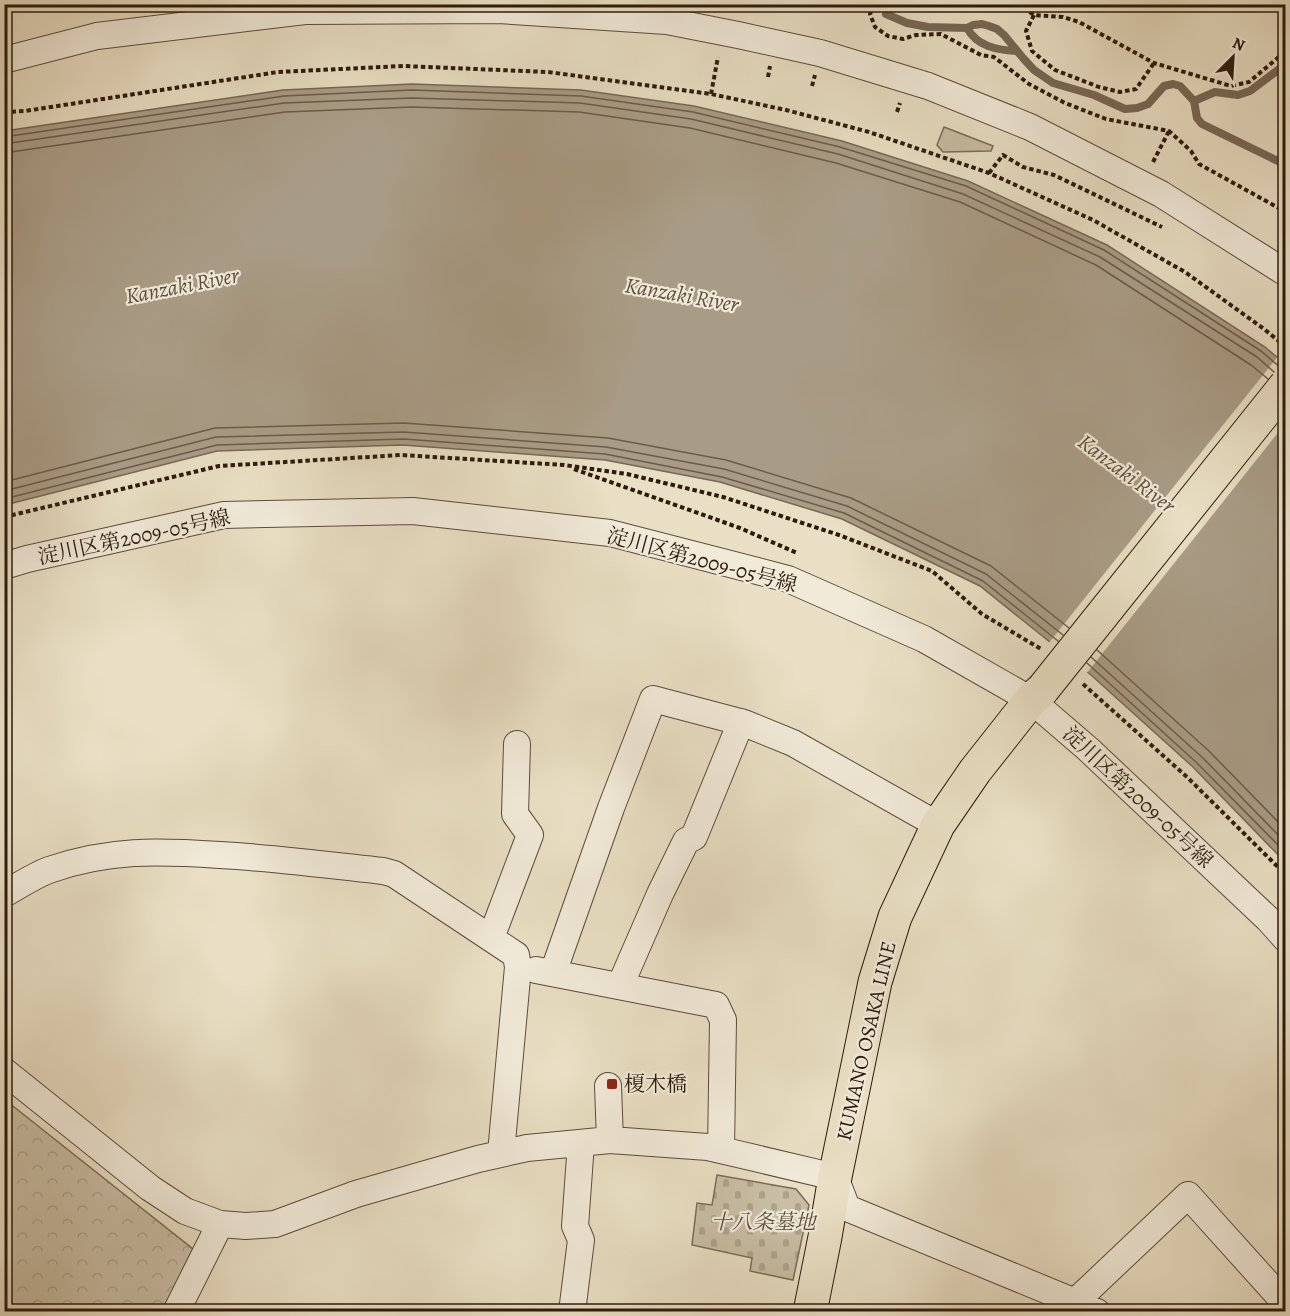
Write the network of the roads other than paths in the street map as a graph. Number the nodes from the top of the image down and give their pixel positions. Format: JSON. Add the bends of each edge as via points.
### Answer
{"nodes":[{"id":1,"x":4,"y":60,"type":"edge"},
{"id":2,"x":1286,"y":273,"type":"edge"},
{"id":3,"x":1286,"y":385,"type":"edge"},
{"id":4,"x":4,"y":566,"type":"edge"},
{"id":5,"x":1037,"y":694,"type":"junction"},
{"id":6,"x":741,"y":723,"type":"junction"},
{"id":7,"x":518,"y":744,"type":"dead end"},
{"id":8,"x":938,"y":825,"type":"junction"},
{"id":9,"x":4,"y":894,"type":"edge"},
{"id":10,"x":491,"y":938,"type":"junction"},
{"id":11,"x":1286,"y":939,"type":"edge"},
{"id":12,"x":518,"y":968,"type":"junction"},
{"id":13,"x":553,"y":973,"type":"junction"},
{"id":14,"x":620,"y":986,"type":"junction"},
{"id":15,"x":4,"y":1071,"type":"edge"},
{"id":16,"x":608,"y":1086,"type":"dead end"},
{"id":17,"x":610,"y":1140,"type":"junction"},
{"id":18,"x":581,"y":1143,"type":"junction"},
{"id":19,"x":721,"y":1150,"type":"junction"},
{"id":20,"x":501,"y":1153,"type":"junction"},
{"id":21,"x":835,"y":1177,"type":"junction"},
{"id":22,"x":220,"y":1224,"type":"junction"},
{"id":23,"x":1286,"y":1304,"type":"edge"},
{"id":24,"x":1086,"y":1306,"type":"edge"},
{"id":25,"x":1286,"y":1308,"type":"edge"},
{"id":26,"x":176,"y":1311,"type":"edge"},
{"id":27,"x":572,"y":1311,"type":"edge"},
{"id":28,"x":810,"y":1311,"type":"edge"},
{"id":29,"x":1282,"y":1311,"type":"edge"}],
"edges":[{"from":1,"to":2,"type":"street","via":[[97,36],[305,11],[498,10],[666,21],[820,53],[928,86],[1030,127],[1161,194]]},
{"from":3,"to":5,"type":"main road","name":"KUMANO OSAKA LINE","bridge":true},
{"from":4,"to":5,"type":"street","name":"淀川区第2009-05号線","via":[[224,515],[413,511],[610,533],[788,579]]},
{"from":5,"to":8,"type":"main road","name":"KUMANO OSAKA LINE","via":[[975,771]]},
{"from":5,"to":11,"type":"street","name":"淀川区第2009-05号線"},
{"from":6,"to":8,"type":"street","via":[[792,744]]},
{"from":6,"to":13,"type":"street","via":[[653,699]]},
{"from":6,"to":14,"type":"street","via":[[694,837],[686,841]]},
{"from":7,"to":10,"type":"street","via":[[514,814],[530,835]]},
{"from":8,"to":21,"type":"main road","name":"KUMANO OSAKA LINE","via":[[895,917],[875,982]]},
{"from":9,"to":10,"type":"street","via":[[47,871],[100,856],[165,852],[274,858],[394,874]]},
{"from":10,"to":12,"type":"street","via":[[516,955]]},
{"from":12,"to":13,"type":"street"},
{"from":12,"to":20,"type":"street"},
{"from":13,"to":14,"type":"street"},
{"from":14,"to":19,"type":"street","via":[[716,1005],[723,1020]]},
{"from":15,"to":22,"type":"street","via":[[150,1188],[185,1211]]},
{"from":16,"to":17,"type":"street"},
{"from":17,"to":18,"type":"street"},
{"from":17,"to":19,"type":"street"},
{"from":18,"to":20,"type":"street"},
{"from":18,"to":27,"type":"street","via":[[575,1226],[581,1240]]},
{"from":19,"to":21,"type":"street"},
{"from":20,"to":22,"type":"street","via":[[356,1194],[275,1224]]},
{"from":21,"to":24,"type":"street","via":[[846,1208]]},
{"from":21,"to":28,"type":"main road","name":"KUMANO OSAKA LINE"},
{"from":22,"to":26,"type":"street"},
{"from":23,"to":24,"type":"street","via":[[1188,1195]]},
{"from":25,"to":29,"type":"street"}]}
